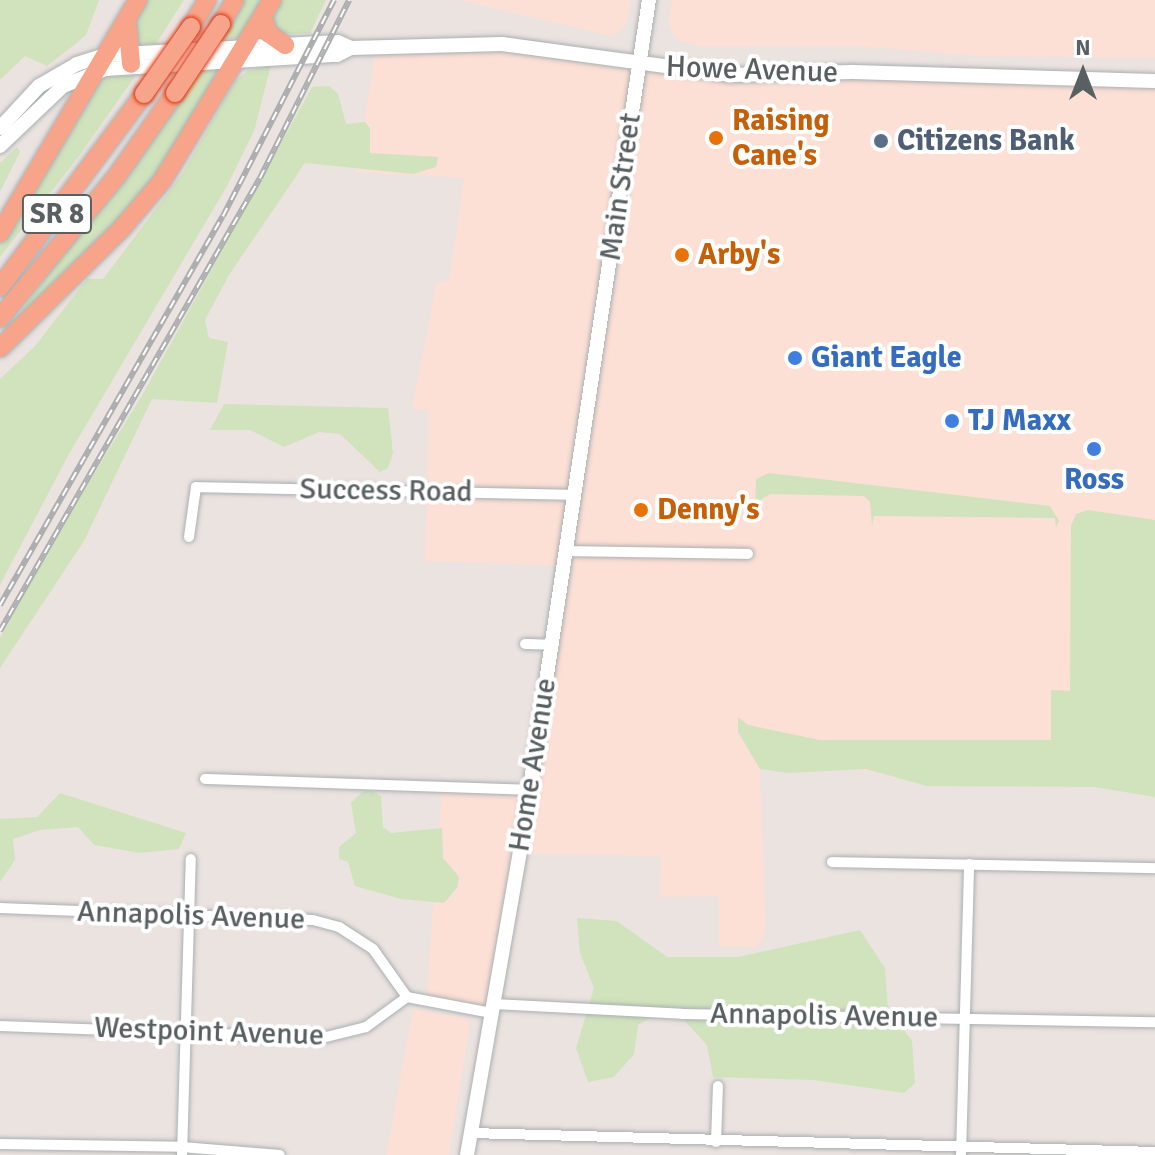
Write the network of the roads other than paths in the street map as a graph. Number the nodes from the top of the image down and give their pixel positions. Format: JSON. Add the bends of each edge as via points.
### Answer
{"nodes":[{"id":1,"x":138,"y":0,"type":"edge"},
{"id":2,"x":207,"y":0,"type":"edge"},
{"id":3,"x":235,"y":0,"type":"edge"},
{"id":4,"x":649,"y":0,"type":"edge"},
{"id":5,"x":268,"y":8,"type":"edge"},
{"id":6,"x":127,"y":19,"type":"junction"},
{"id":7,"x":285,"y":45,"type":"junction"},
{"id":8,"x":351,"y":48,"type":"junction"},
{"id":9,"x":240,"y":54,"type":"junction"},
{"id":10,"x":130,"y":58,"type":"junction"},
{"id":11,"x":102,"y":65,"type":"junction"},
{"id":12,"x":638,"y":65,"type":"junction"},
{"id":13,"x":1155,"y":81,"type":"edge"},
{"id":14,"x":0,"y":128,"type":"edge"},
{"id":15,"x":0,"y":146,"type":"edge"},
{"id":16,"x":0,"y":233,"type":"edge"},
{"id":17,"x":0,"y":287,"type":"edge"},
{"id":18,"x":0,"y":318,"type":"edge"},
{"id":19,"x":0,"y":348,"type":"edge"},
{"id":20,"x":595,"y":375,"type":"joint"},
{"id":21,"x":576,"y":495,"type":"junction"},
{"id":22,"x":189,"y":537,"type":"dead end"},
{"id":23,"x":567,"y":551,"type":"junction"},
{"id":24,"x":748,"y":554,"type":"dead end"},
{"id":25,"x":525,"y":644,"type":"dead end"},
{"id":26,"x":552,"y":645,"type":"junction"},
{"id":27,"x":205,"y":779,"type":"dead end"},
{"id":28,"x":530,"y":790,"type":"junction"},
{"id":29,"x":191,"y":859,"type":"dead end"},
{"id":30,"x":832,"y":862,"type":"dead end"},
{"id":31,"x":969,"y":864,"type":"junction"},
{"id":32,"x":1155,"y":868,"type":"edge"},
{"id":33,"x":0,"y":908,"type":"edge"},
{"id":34,"x":189,"y":914,"type":"junction"},
{"id":35,"x":407,"y":997,"type":"junction"},
{"id":36,"x":493,"y":1008,"type":"junction"},
{"id":37,"x":965,"y":1019,"type":"junction"},
{"id":38,"x":1155,"y":1022,"type":"edge"},
{"id":39,"x":0,"y":1026,"type":"edge"},
{"id":40,"x":186,"y":1030,"type":"junction"},
{"id":41,"x":718,"y":1086,"type":"dead end"},
{"id":42,"x":471,"y":1133,"type":"junction"},
{"id":43,"x":716,"y":1142,"type":"junction"},
{"id":44,"x":0,"y":1144,"type":"edge"},
{"id":45,"x":182,"y":1151,"type":"edge"},
{"id":46,"x":962,"y":1151,"type":"edge"},
{"id":47,"x":1155,"y":1152,"type":"edge"},
{"id":48,"x":280,"y":1155,"type":"edge"},
{"id":49,"x":467,"y":1155,"type":"edge"}],
"edges":[{"from":1,"to":6,"type":"highway"},
{"from":2,"to":17,"type":"highway","number":"SR 8","bridge":true},
{"from":3,"to":18,"type":"highway","number":"SR 8","bridge":true,"via":[[116,177]]},
{"from":4,"to":12,"type":"street","name":"Main Street"},
{"from":5,"to":7,"type":"highway","via":[[268,33]]},
{"from":5,"to":9,"type":"highway"},
{"from":6,"to":10,"type":"highway"},
{"from":6,"to":11,"type":"highway"},
{"from":7,"to":8,"type":"street","name":"Howe Avenue","via":[[338,42]]},
{"from":7,"to":9,"type":"street","name":"Howe Avenue"},
{"from":8,"to":9,"type":"street","name":"Howe Avenue","via":[[337,55]]},
{"from":8,"to":12,"type":"street","name":"Howe Avenue","via":[[502,44]]},
{"from":9,"to":10,"type":"street","name":"Howe Avenue"},
{"from":9,"to":19,"type":"highway","via":[[182,153],[139,209]]},
{"from":10,"to":11,"type":"street","name":"Howe Avenue"},
{"from":11,"to":14,"type":"street","via":[[39,86]]},
{"from":11,"to":15,"type":"street","via":[[63,86]]},
{"from":11,"to":16,"type":"highway"},
{"from":12,"to":13,"type":"street","name":"Howe Avenue","via":[[730,75],[852,72]]},
{"from":12,"to":20,"type":"street","name":"Main Street"},
{"from":20,"to":21,"type":"street","name":"Home Avenue"},
{"from":21,"to":22,"type":"street","name":"Success Road","via":[[196,487]]},
{"from":21,"to":23,"type":"street","name":"Home Avenue"},
{"from":23,"to":24,"type":"street"},
{"from":23,"to":26,"type":"street","name":"Home Avenue"},
{"from":25,"to":26,"type":"street"},
{"from":26,"to":28,"type":"street","name":"Home Avenue"},
{"from":27,"to":28,"type":"street"},
{"from":28,"to":36,"type":"street","name":"Home Avenue"},
{"from":29,"to":34,"type":"street"},
{"from":30,"to":31,"type":"street"},
{"from":31,"to":32,"type":"street"},
{"from":31,"to":37,"type":"street"},
{"from":33,"to":34,"type":"street","name":"Annapolis Avenue"},
{"from":34,"to":35,"type":"street","name":"Annapolis Avenue","via":[[298,917],[339,927],[373,949]]},
{"from":34,"to":40,"type":"street"},
{"from":35,"to":36,"type":"street","name":"Annapolis Avenue"},
{"from":35,"to":40,"type":"street","name":"Westpoint Avenue","via":[[374,1023],[334,1037]]},
{"from":36,"to":37,"type":"street","name":"Annapolis Avenue"},
{"from":36,"to":42,"type":"street","name":"Home Avenue"},
{"from":37,"to":38,"type":"street","name":"Annapolis Avenue"},
{"from":37,"to":46,"type":"street"},
{"from":39,"to":40,"type":"street","name":"Westpoint Avenue"},
{"from":40,"to":45,"type":"street"},
{"from":41,"to":43,"type":"street"},
{"from":42,"to":43,"type":"street"},
{"from":42,"to":49,"type":"street","name":"Home Avenue"},
{"from":43,"to":46,"type":"street"},
{"from":44,"to":45,"type":"street"},
{"from":45,"to":48,"type":"street"},
{"from":46,"to":47,"type":"street"}]}
